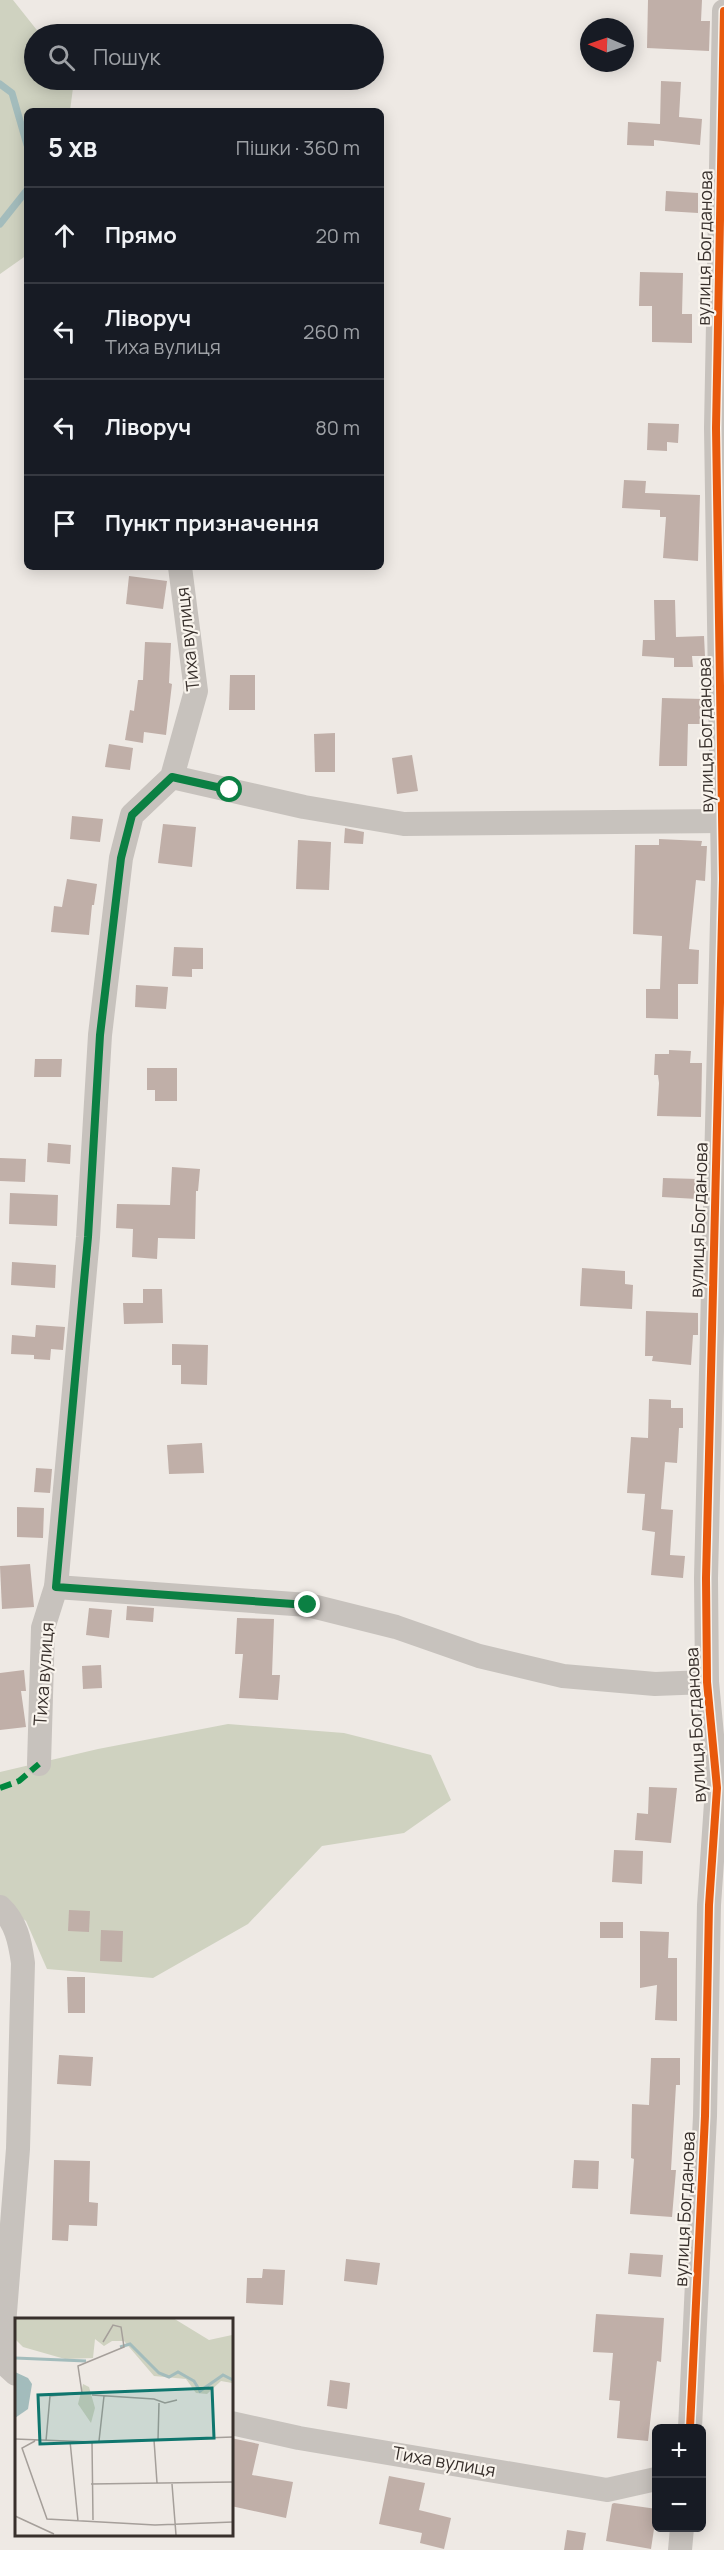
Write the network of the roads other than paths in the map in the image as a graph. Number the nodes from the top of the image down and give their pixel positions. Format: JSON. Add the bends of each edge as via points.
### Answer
{"nodes":[{"id":1,"x":724,"y":11,"type":"edge"},
{"id":2,"x":180,"y":570,"type":"edge"},
{"id":3,"x":172,"y":777,"type":"junction"},
{"id":4,"x":723,"y":821,"type":"edge"},
{"id":5,"x":723,"y":879,"type":"edge"},
{"id":6,"x":56,"y":1587,"type":"junction"},
{"id":7,"x":707,"y":1682,"type":"junction"},
{"id":8,"x":39,"y":1764,"type":"dead end"},
{"id":9,"x":721,"y":1789,"type":"edge"},
{"id":10,"x":0,"y":1907,"type":"edge"},
{"id":11,"x":714,"y":2116,"type":"edge"},
{"id":12,"x":15,"y":2373,"type":"edge"},
{"id":13,"x":232,"y":2423,"type":"edge"},
{"id":14,"x":690,"y":2424,"type":"edge"},
{"id":15,"x":652,"y":2480,"type":"edge"},
{"id":16,"x":682,"y":2532,"type":"edge"},
{"id":17,"x":680,"y":2550,"type":"edge"}],
"edges":[{"from":1,"to":4,"type":"street","name":"вулиця Богданова","via":[[716,428]]},
{"from":2,"to":3,"type":"street","name":"Тиха вулиця","via":[[196,691]]},
{"from":3,"to":4,"type":"street","via":[[304,807],[404,824]]},
{"from":3,"to":6,"type":"street","name":"Тиха вулиця","via":[[132,815],[121,858],[100,1035],[88,1237]]},
{"from":4,"to":5,"type":"street","name":"вулиця Богданова"},
{"from":5,"to":7,"type":"street","name":"вулиця Богданова","via":[[708,1440]]},
{"from":6,"to":7,"type":"street","via":[[308,1605],[396,1627],[479,1656],[562,1676],[655,1684]]},
{"from":6,"to":8,"type":"street","name":"Тиха вулиця","via":[[43,1628]]},
{"from":7,"to":9,"type":"street","name":"вулиця Богданова"},
{"from":9,"to":11,"type":"street","name":"вулиця Богданова","via":[[709,1905]]},
{"from":10,"to":12,"type":"street","via":[[13,1923],[22,1963],[18,2149],[2,2350],[6,2365]]},
{"from":11,"to":14,"type":"street","name":"вулиця Богданова"},
{"from":13,"to":15,"type":"street","name":"Тиха вулиця","via":[[607,2490]]},
{"from":16,"to":17,"type":"street"}]}
